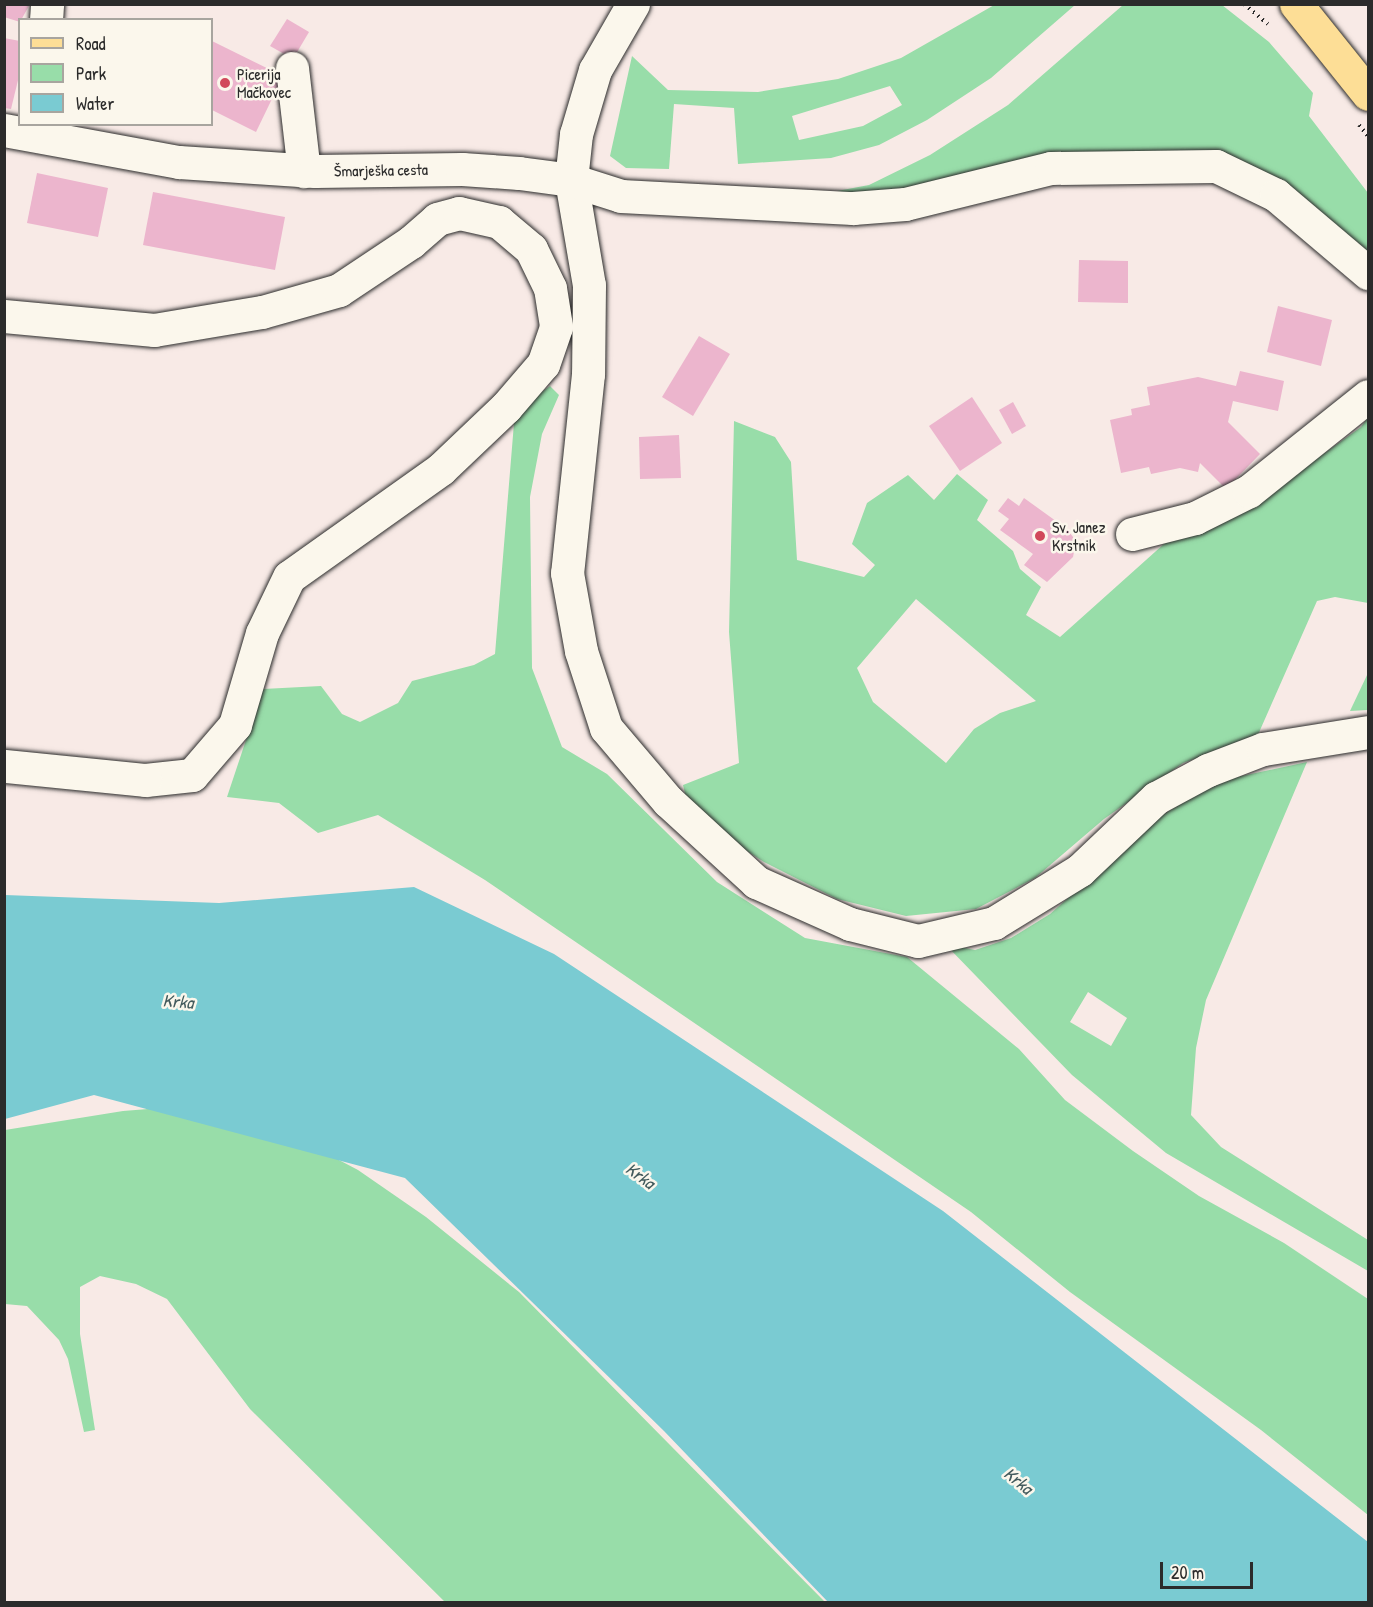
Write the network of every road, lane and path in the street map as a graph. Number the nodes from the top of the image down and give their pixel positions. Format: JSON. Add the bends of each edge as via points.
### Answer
{"nodes":[{"id":1,"x":633,"y":4,"type":"edge"},
{"id":2,"x":1296,"y":4,"type":"edge"},
{"id":3,"x":292,"y":68,"type":"dead end"},
{"id":4,"x":1368,"y":94,"type":"edge"},
{"id":5,"x":4,"y":130,"type":"edge"},
{"id":6,"x":63,"y":134,"type":"edge"},
{"id":7,"x":304,"y":171,"type":"junction"},
{"id":8,"x":572,"y":180,"type":"junction"},
{"id":9,"x":1368,"y":273,"type":"edge"},
{"id":10,"x":4,"y":316,"type":"edge"},
{"id":11,"x":1368,"y":396,"type":"edge"},
{"id":12,"x":1132,"y":534,"type":"dead end"},
{"id":13,"x":1368,"y":732,"type":"edge"},
{"id":14,"x":4,"y":766,"type":"edge"}],
"edges":[{"from":1,"to":8,"type":"street","via":[[595,70],[576,134]]},
{"from":2,"to":4,"type":"main road"},
{"from":3,"to":7,"type":"street"},
{"from":5,"to":6,"type":"street","name":"Šmarješka cesta"},
{"from":6,"to":7,"type":"street","name":"Šmarješka cesta","via":[[179,162]]},
{"from":7,"to":8,"type":"street","name":"Šmarješka cesta","via":[[462,169]]},
{"from":8,"to":9,"type":"street","name":"Šmarješka cesta","via":[[621,196],[853,208],[905,204],[1051,168],[1216,166],[1276,195]]},
{"from":8,"to":13,"type":"street","via":[[588,285],[588,374],[567,573],[581,651],[606,728],[668,801],[756,882],[850,924],[918,941],[994,923],[1080,870],[1156,798],[1208,770],[1263,750]]},
{"from":10,"to":14,"type":"street","via":[[154,330],[262,312],[339,290],[411,242],[437,219],[459,213],[499,222],[531,249],[550,288],[556,327],[543,364],[506,407],[441,469],[289,577],[262,633],[235,725],[192,775],[145,780]]},
{"from":11,"to":12,"type":"street","via":[[1249,491],[1195,518]]}]}
